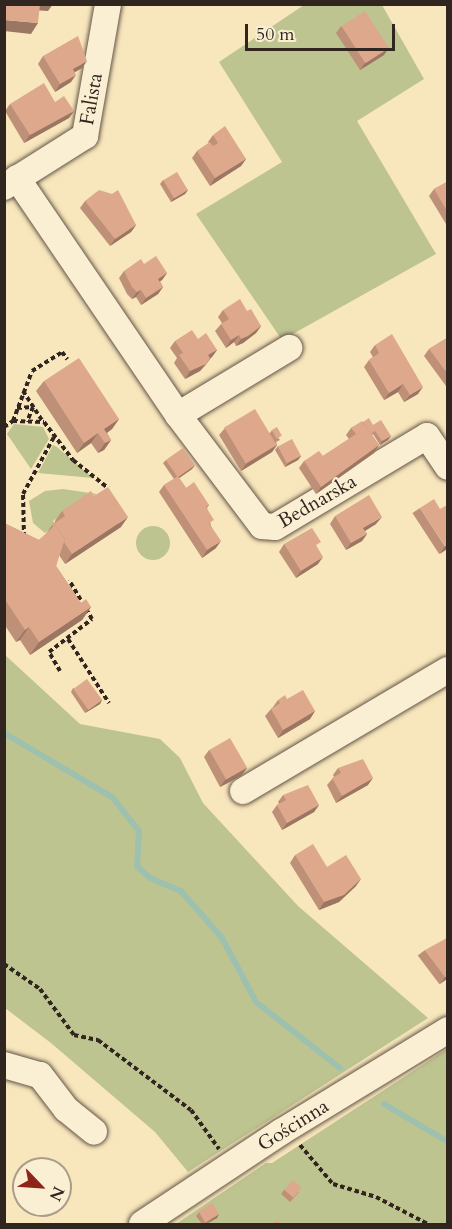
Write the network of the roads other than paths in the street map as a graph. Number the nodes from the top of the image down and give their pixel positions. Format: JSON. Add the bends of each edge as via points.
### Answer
{"nodes":[{"id":1,"x":108,"y":4,"type":"edge"},
{"id":2,"x":11,"y":182,"type":"edge"},
{"id":3,"x":289,"y":348,"type":"dead end"},
{"id":4,"x":178,"y":415,"type":"junction"},
{"id":5,"x":447,"y":467,"type":"edge"},
{"id":6,"x":447,"y":670,"type":"edge"},
{"id":7,"x":243,"y":791,"type":"dead end"},
{"id":8,"x":447,"y":1030,"type":"edge"},
{"id":9,"x":4,"y":1065,"type":"edge"},
{"id":10,"x":94,"y":1132,"type":"dead end"},
{"id":11,"x":142,"y":1224,"type":"edge"}],
"edges":[{"from":1,"to":2,"type":"street","name":"Falista","via":[[85,136]]},
{"from":2,"to":4,"type":"street","name":"Bednarska"},
{"from":3,"to":4,"type":"street"},
{"from":4,"to":5,"type":"street","name":"Bednarska","via":[[262,526],[275,527],[427,436]]},
{"from":6,"to":7,"type":"street"},
{"from":8,"to":11,"type":"street","name":"Gościnna","via":[[281,1132]]},
{"from":9,"to":10,"type":"street","via":[[40,1075],[66,1109]]}]}
